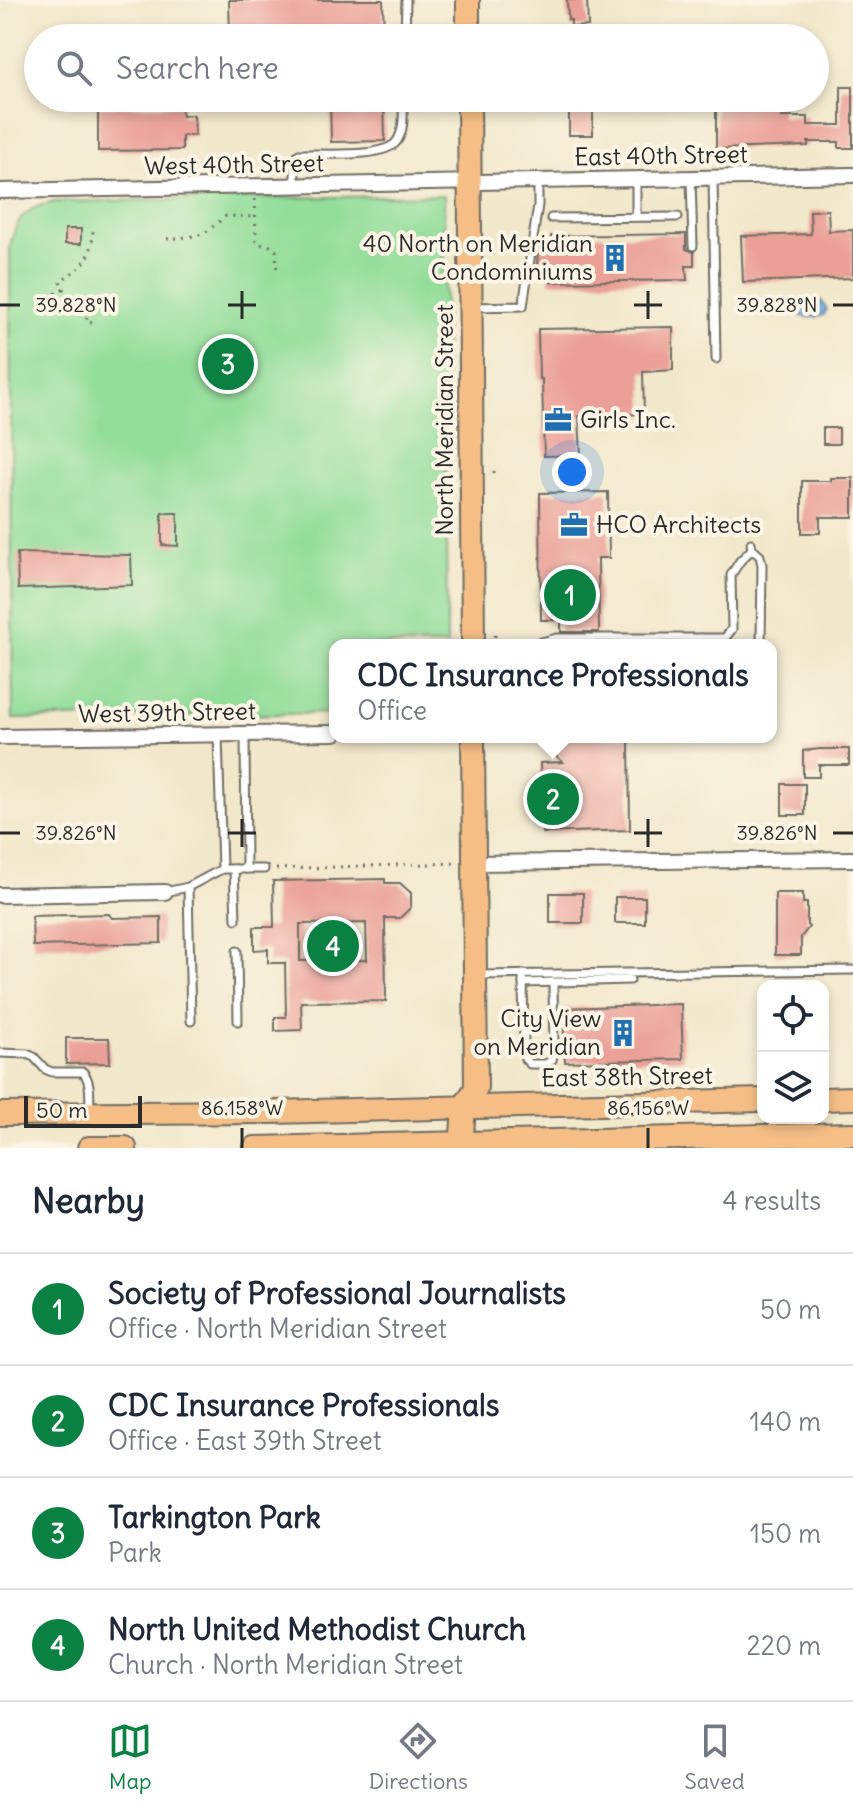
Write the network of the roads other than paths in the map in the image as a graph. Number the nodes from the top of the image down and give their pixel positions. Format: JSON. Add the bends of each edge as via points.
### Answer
{"nodes":[{"id":1,"x":406,"y":0,"type":"edge"},
{"id":2,"x":468,"y":0,"type":"edge"},
{"id":3,"x":405,"y":24,"type":"edge"},
{"id":4,"x":468,"y":24,"type":"edge"},
{"id":5,"x":403,"y":112,"type":"edge"},
{"id":6,"x":469,"y":112,"type":"edge"},
{"id":7,"x":853,"y":175,"type":"edge"},
{"id":8,"x":713,"y":177,"type":"junction"},
{"id":9,"x":636,"y":178,"type":"junction"},
{"id":10,"x":691,"y":178,"type":"junction"},
{"id":11,"x":538,"y":180,"type":"junction"},
{"id":12,"x":470,"y":181,"type":"junction"},
{"id":13,"x":295,"y":185,"type":"junction"},
{"id":14,"x":0,"y":191,"type":"edge"},
{"id":15,"x":636,"y":216,"type":"junction"},
{"id":16,"x":678,"y":217,"type":"dead end"},
{"id":17,"x":551,"y":218,"type":"dead end"},
{"id":18,"x":693,"y":246,"type":"dead end"},
{"id":19,"x":470,"y":307,"type":"junction"},
{"id":20,"x":716,"y":359,"type":"dead end"},
{"id":21,"x":473,"y":639,"type":"edge"},
{"id":22,"x":553,"y":639,"type":"edge"},
{"id":23,"x":605,"y":639,"type":"edge"},
{"id":24,"x":717,"y":639,"type":"edge"},
{"id":25,"x":761,"y":639,"type":"edge"},
{"id":26,"x":329,"y":733,"type":"edge"},
{"id":27,"x":245,"y":734,"type":"junction"},
{"id":28,"x":218,"y":735,"type":"junction"},
{"id":29,"x":0,"y":737,"type":"edge"},
{"id":30,"x":473,"y":743,"type":"edge"},
{"id":31,"x":853,"y":859,"type":"edge"},
{"id":32,"x":474,"y":863,"type":"junction"},
{"id":33,"x":222,"y":869,"type":"junction"},
{"id":34,"x":234,"y":869,"type":"junction"},
{"id":35,"x":246,"y":869,"type":"junction"},
{"id":36,"x":264,"y":869,"type":"road end"},
{"id":37,"x":188,"y":887,"type":"junction"},
{"id":38,"x":165,"y":892,"type":"joint"},
{"id":39,"x":0,"y":895,"type":"edge"},
{"id":40,"x":236,"y":919,"type":"dead end"},
{"id":41,"x":237,"y":951,"type":"dead end"},
{"id":42,"x":853,"y":970,"type":"edge"},
{"id":43,"x":475,"y":975,"type":"junction"},
{"id":44,"x":523,"y":978,"type":"junction"},
{"id":45,"x":630,"y":980,"type":"dead end"},
{"id":46,"x":553,"y":982,"type":"junction"},
{"id":47,"x":191,"y":1021,"type":"dead end"},
{"id":48,"x":238,"y":1021,"type":"dead end"},
{"id":49,"x":0,"y":1053,"type":"edge"},
{"id":50,"x":470,"y":1098,"type":"junction"},
{"id":51,"x":853,"y":1098,"type":"edge"},
{"id":52,"x":829,"y":1099,"type":"edge"},
{"id":53,"x":757,"y":1100,"type":"edge"},
{"id":54,"x":492,"y":1107,"type":"junction"},
{"id":55,"x":90,"y":1113,"type":"junction"},
{"id":56,"x":0,"y":1114,"type":"edge"},
{"id":57,"x":853,"y":1134,"type":"edge"},
{"id":58,"x":708,"y":1142,"type":"edge"},
{"id":59,"x":461,"y":1145,"type":"edge"},
{"id":60,"x":496,"y":1145,"type":"edge"},
{"id":61,"x":367,"y":1146,"type":"edge"},
{"id":62,"x":93,"y":1148,"type":"edge"},
{"id":63,"x":125,"y":1148,"type":"edge"},
{"id":64,"x":255,"y":1148,"type":"edge"}],
"edges":[{"from":1,"to":3,"type":"lane"},
{"from":2,"to":4,"type":"main road"},
{"from":5,"to":13,"type":"lane","via":[[394,145],[377,152],[299,154]]},
{"from":6,"to":12,"type":"main road","name":"North Meridian Street"},
{"from":7,"to":8,"type":"street","name":"East 40th Street"},
{"from":8,"to":10,"type":"street","name":"East 40th Street"},
{"from":8,"to":20,"type":"lane"},
{"from":9,"to":10,"type":"street","name":"East 40th Street"},
{"from":9,"to":11,"type":"street","name":"East 40th Street"},
{"from":9,"to":15,"type":"lane"},
{"from":10,"to":18,"type":"lane"},
{"from":11,"to":12,"type":"street","name":"East 40th Street"},
{"from":11,"to":19,"type":"lane","via":[[523,306]]},
{"from":12,"to":13,"type":"street","name":"West 40th Street"},
{"from":12,"to":19,"type":"main road","name":"North Meridian Street"},
{"from":13,"to":14,"type":"street","name":"West 40th Street"},
{"from":15,"to":16,"type":"lane"},
{"from":15,"to":17,"type":"lane"},
{"from":19,"to":21,"type":"main road","name":"North Meridian Street"},
{"from":22,"to":23,"type":"lane"},
{"from":24,"to":25,"type":"lane","via":[[732,629],[731,575],[752,546],[762,565]]},
{"from":26,"to":27,"type":"street","name":"West 39th Street"},
{"from":27,"to":28,"type":"street","name":"West 39th Street"},
{"from":27,"to":35,"type":"lane"},
{"from":28,"to":29,"type":"street","name":"West 39th Street"},
{"from":28,"to":33,"type":"lane"},
{"from":30,"to":32,"type":"main road"},
{"from":31,"to":32,"type":"street"},
{"from":32,"to":43,"type":"main road"},
{"from":33,"to":34,"type":"lane"},
{"from":33,"to":37,"type":"lane"},
{"from":34,"to":35,"type":"lane"},
{"from":34,"to":40,"type":"lane"},
{"from":35,"to":36,"type":"lane"},
{"from":37,"to":38,"type":"lane"},
{"from":37,"to":47,"type":"lane"},
{"from":38,"to":39,"type":"street"},
{"from":41,"to":48,"type":"lane"},
{"from":42,"to":44,"type":"lane"},
{"from":43,"to":44,"type":"lane"},
{"from":43,"to":50,"type":"main road"},
{"from":44,"to":46,"type":"lane"},
{"from":44,"to":46,"type":"lane","via":[[525,1059],[530,1064],[552,1060]]},
{"from":45,"to":46,"type":"lane"},
{"from":49,"to":55,"type":"lane","via":[[27,1054],[52,1072],[83,1072]]},
{"from":50,"to":54,"type":"main road","name":"East 38th Street"},
{"from":50,"to":55,"type":"main road","name":"East 38th Street","via":[[271,1112]]},
{"from":50,"to":59,"type":"main road"},
{"from":51,"to":52,"type":"main road"},
{"from":53,"to":54,"type":"main road","name":"East 38th Street"},
{"from":54,"to":60,"type":"main road"},
{"from":55,"to":56,"type":"main road","name":"East 38th Street"},
{"from":57,"to":58,"type":"main road"},
{"from":58,"to":60,"type":"main road"},
{"from":59,"to":60,"type":"main road"},
{"from":59,"to":61,"type":"main road"},
{"from":61,"to":64,"type":"main road"},
{"from":62,"to":63,"type":"main road"}]}
